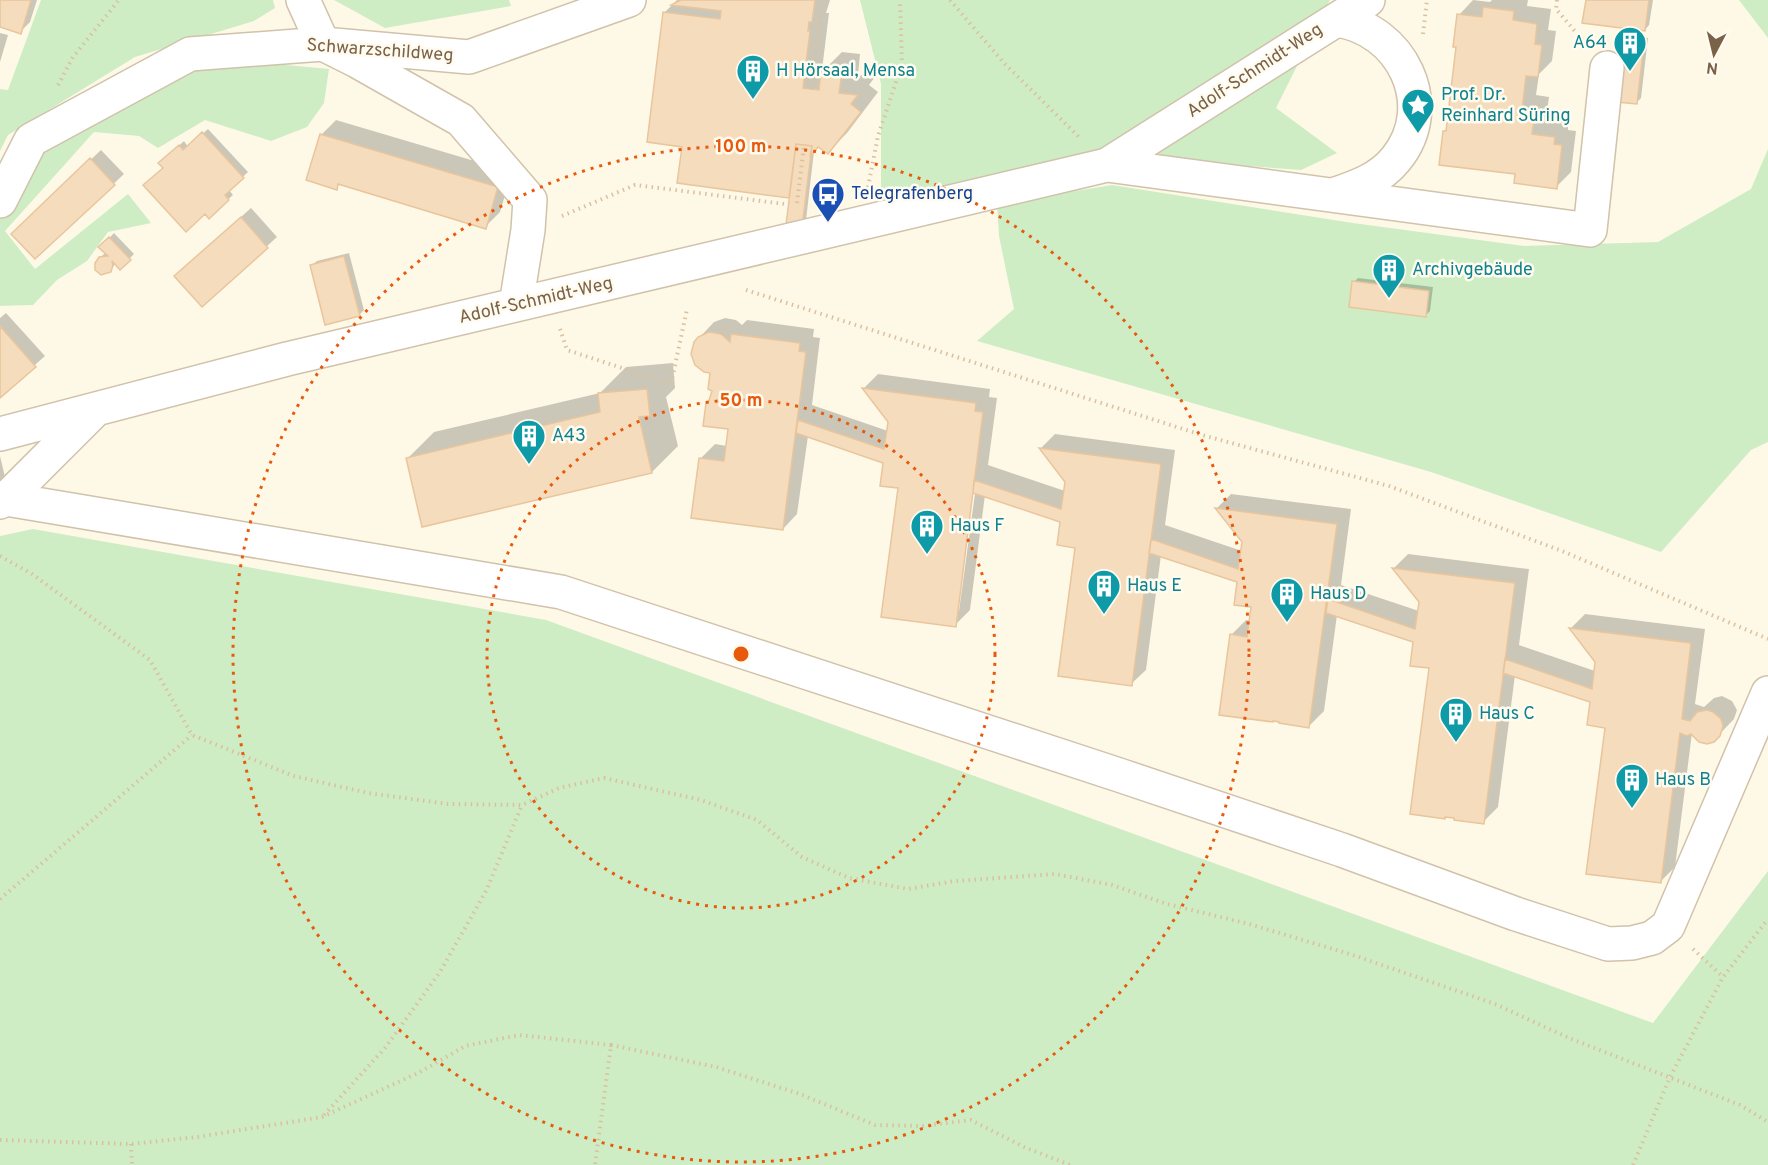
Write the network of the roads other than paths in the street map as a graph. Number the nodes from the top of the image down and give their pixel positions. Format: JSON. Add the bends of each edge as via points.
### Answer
{"nodes":[{"id":1,"x":303,"y":0,"type":"edge"},
{"id":2,"x":629,"y":0,"type":"edge"},
{"id":3,"x":1368,"y":0,"type":"edge"},
{"id":4,"x":1336,"y":20,"type":"junction"},
{"id":5,"x":323,"y":44,"type":"junction"},
{"id":6,"x":1606,"y":68,"type":"road end"},
{"id":7,"x":1107,"y":165,"type":"junction"},
{"id":8,"x":1333,"y":195,"type":"junction"},
{"id":9,"x":0,"y":201,"type":"edge"},
{"id":10,"x":516,"y":305,"type":"junction"},
{"id":11,"x":97,"y":408,"type":"junction"},
{"id":12,"x":0,"y":434,"type":"edge"},
{"id":13,"x":3,"y":500,"type":"edge"},
{"id":14,"x":1768,"y":693,"type":"edge"}],
"edges":[{"from":1,"to":5,"type":"lane"},
{"from":2,"to":5,"type":"lane","name":"Schwarzschildweg","via":[[469,57]]},
{"from":3,"to":4,"type":"lane"},
{"from":4,"to":7,"type":"lane","name":"Adolf-Schmidt-Weg"},
{"from":4,"to":8,"type":"lane","name":"Adolf-Schmidt-Weg","via":[[1373,32],[1389,44],[1403,62],[1413,87],[1415,114],[1410,135],[1397,158],[1380,175]]},
{"from":5,"to":9,"type":"lane","name":"Schwarzschildweg","via":[[190,54],[31,140]]},
{"from":5,"to":10,"type":"lane","via":[[461,120],[530,200]]},
{"from":6,"to":8,"type":"lane","name":"Adolf-Schmidt-Weg","via":[[1590,230]]},
{"from":7,"to":8,"type":"lane","name":"Adolf-Schmidt-Weg"},
{"from":7,"to":10,"type":"lane","name":"Adolf-Schmidt-Weg"},
{"from":10,"to":11,"type":"lane","name":"Adolf-Schmidt-Weg"},
{"from":11,"to":12,"type":"lane"},
{"from":11,"to":13,"type":"lane"},
{"from":13,"to":14,"type":"lane","via":[[561,592],[1119,775],[1608,944],[1652,938],[1668,926]]}]}
